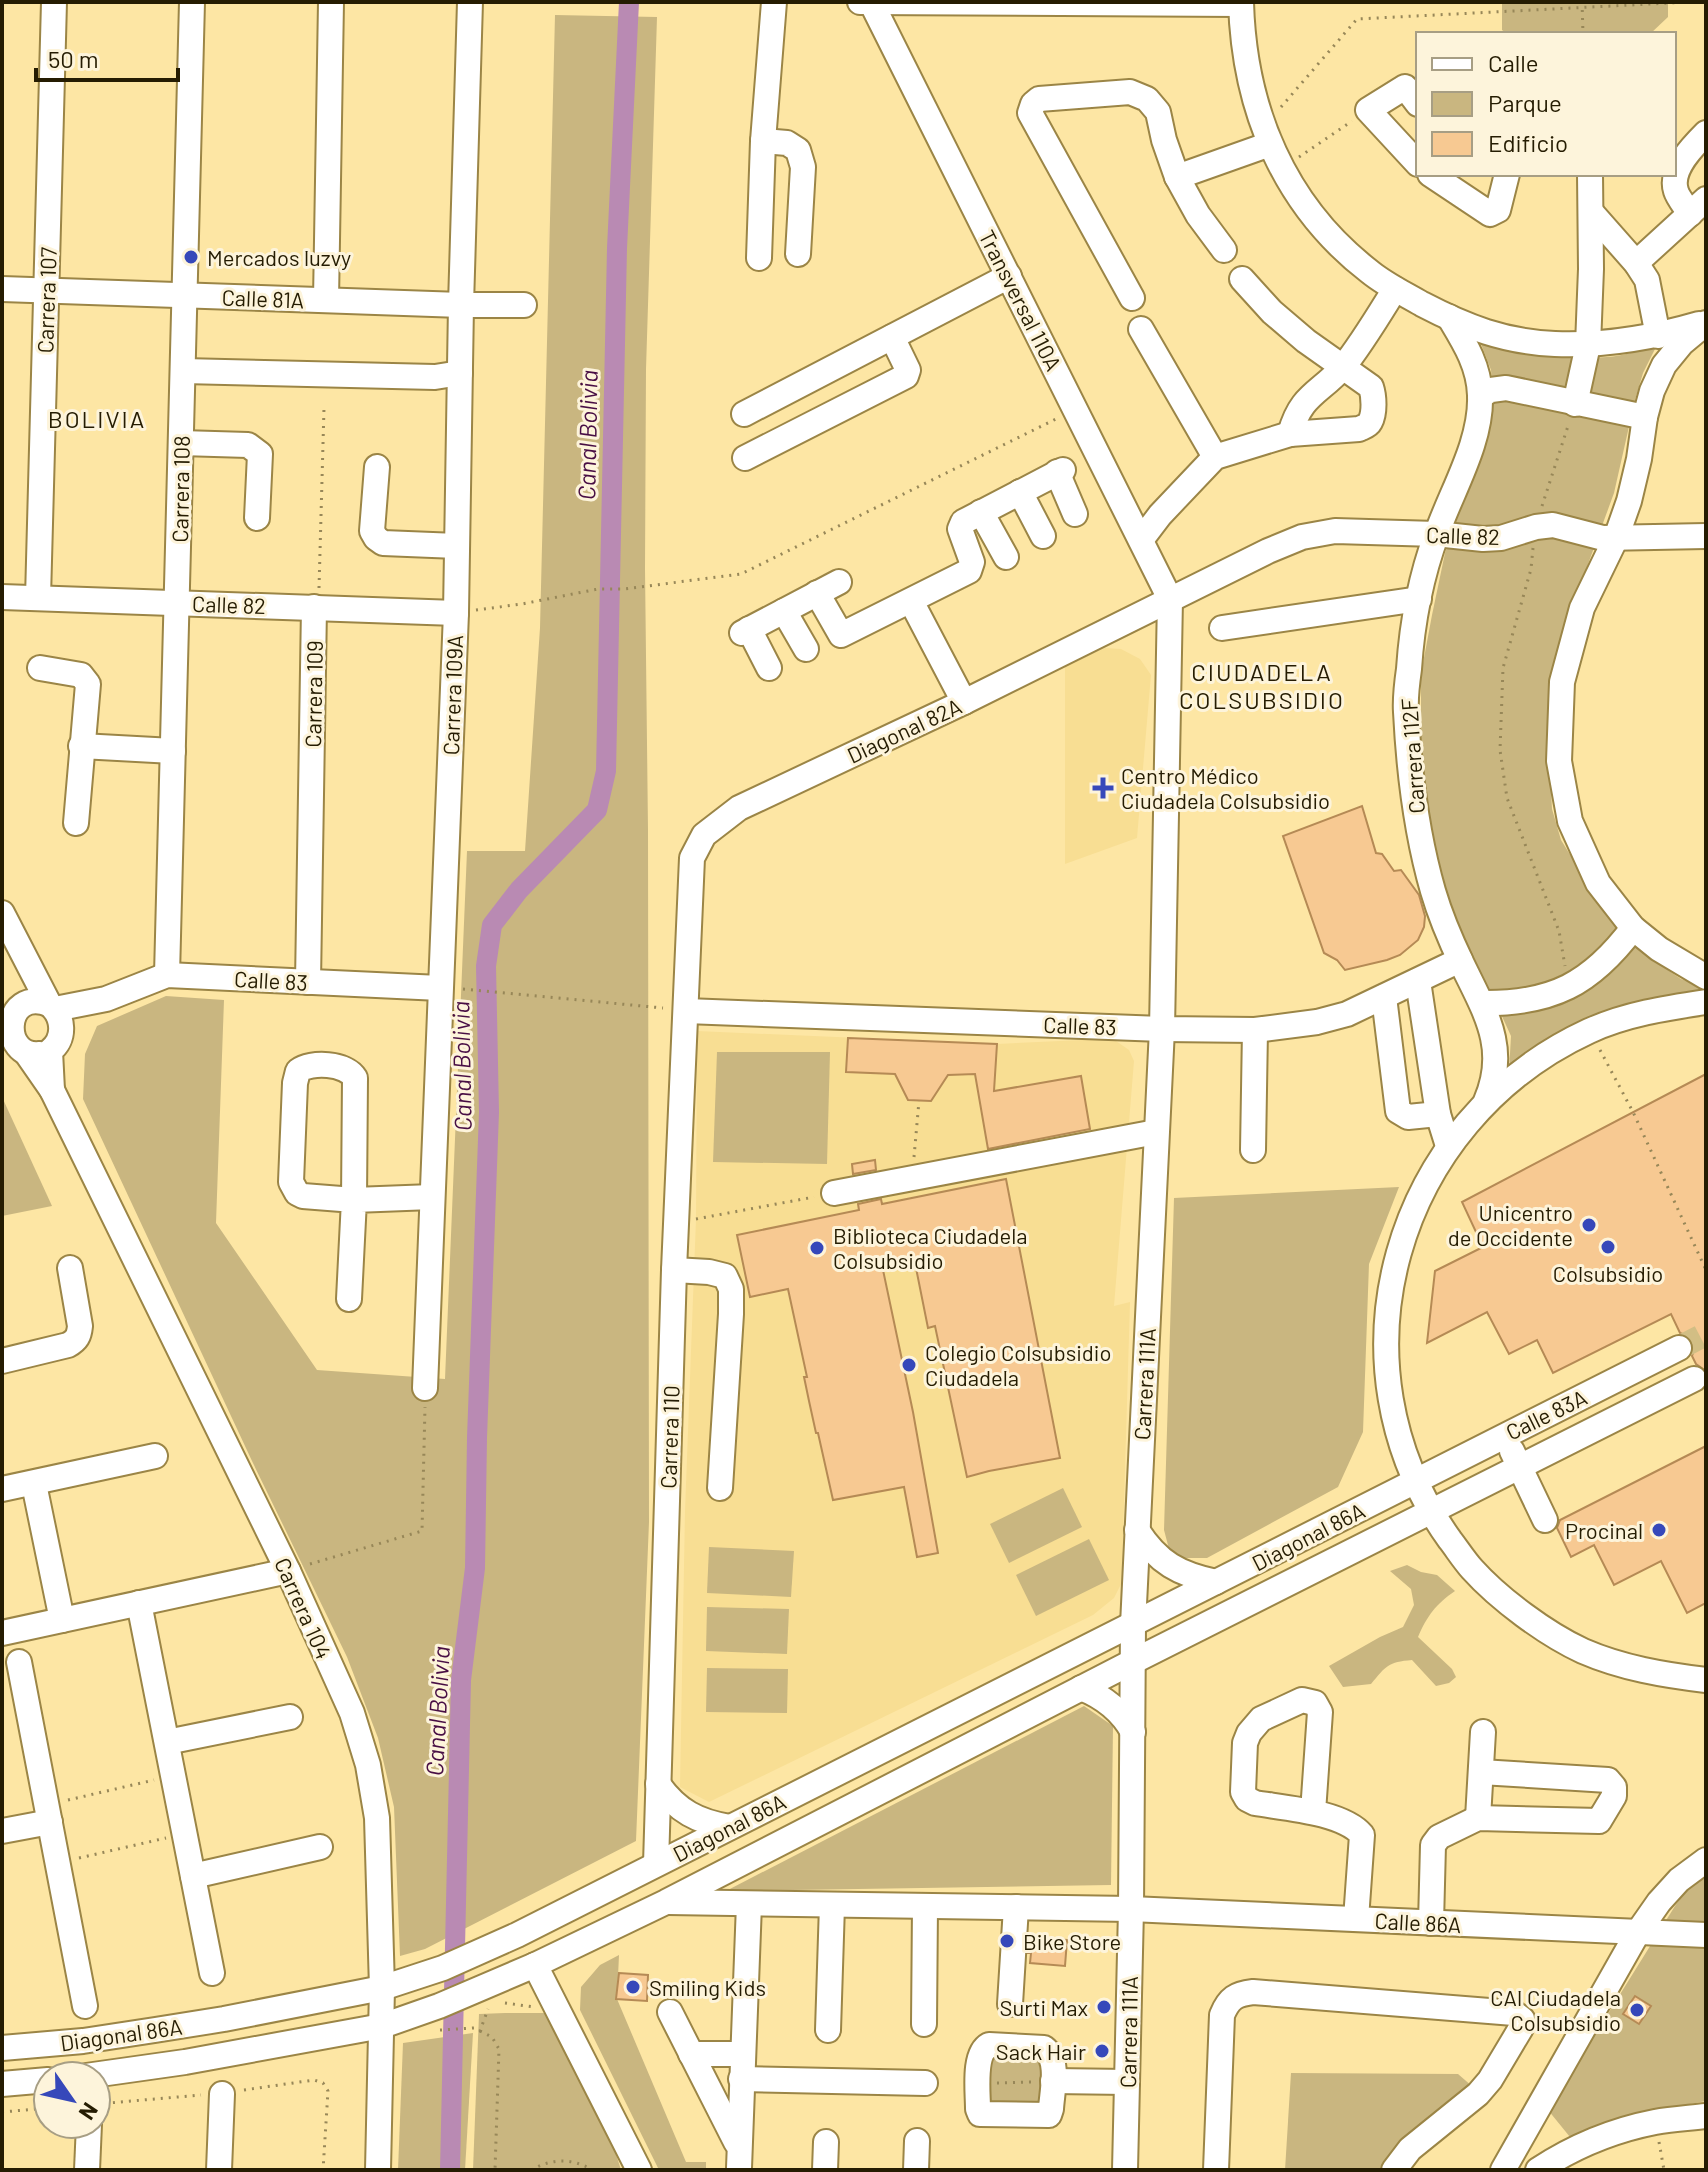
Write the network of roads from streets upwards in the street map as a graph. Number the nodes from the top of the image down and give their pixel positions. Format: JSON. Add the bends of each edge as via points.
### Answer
{"nodes":[{"id":1,"x":54,"y":2,"type":"edge"},
{"id":2,"x":192,"y":2,"type":"edge"},
{"id":3,"x":331,"y":2,"type":"edge"},
{"id":4,"x":470,"y":2,"type":"edge"},
{"id":5,"x":774,"y":2,"type":"edge"},
{"id":6,"x":860,"y":2,"type":"edge"},
{"id":7,"x":871,"y":2,"type":"edge"},
{"id":8,"x":1241,"y":3,"type":"edge"},
{"id":9,"x":1416,"y":101,"type":"edge"},
{"id":10,"x":1706,"y":133,"type":"edge"},
{"id":11,"x":1266,"y":136,"type":"junction"},
{"id":12,"x":763,"y":141,"type":"junction"},
{"id":13,"x":1416,"y":162,"type":"edge"},
{"id":14,"x":1433,"y":176,"type":"edge"},
{"id":15,"x":1489,"y":176,"type":"edge"},
{"id":16,"x":1506,"y":176,"type":"edge"},
{"id":17,"x":1590,"y":176,"type":"edge"},
{"id":18,"x":1177,"y":177,"type":"junction"},
{"id":19,"x":1698,"y":207,"type":"edge"},
{"id":20,"x":1591,"y":212,"type":"junction"},
{"id":21,"x":1490,"y":214,"type":"junction"},
{"id":22,"x":1224,"y":250,"type":"dead end"},
{"id":23,"x":798,"y":254,"type":"dead end"},
{"id":24,"x":759,"y":258,"type":"dead end"},
{"id":25,"x":1636,"y":263,"type":"junction"},
{"id":26,"x":1009,"y":276,"type":"junction"},
{"id":27,"x":1242,"y":279,"type":"dead end"},
{"id":28,"x":2,"y":289,"type":"edge"},
{"id":29,"x":1395,"y":289,"type":"junction"},
{"id":30,"x":46,"y":290,"type":"junction"},
{"id":31,"x":185,"y":295,"type":"junction"},
{"id":32,"x":1132,"y":298,"type":"dead end"},
{"id":33,"x":326,"y":300,"type":"junction"},
{"id":34,"x":461,"y":305,"type":"junction"},
{"id":35,"x":524,"y":305,"type":"dead end"},
{"id":36,"x":1449,"y":317,"type":"junction"},
{"id":37,"x":1706,"y":322,"type":"edge"},
{"id":38,"x":1141,"y":329,"type":"dead end"},
{"id":39,"x":1658,"y":336,"type":"junction"},
{"id":40,"x":892,"y":337,"type":"junction"},
{"id":41,"x":1588,"y":345,"type":"junction"},
{"id":42,"x":1342,"y":367,"type":"junction"},
{"id":43,"x":183,"y":371,"type":"junction"},
{"id":44,"x":460,"y":373,"type":"junction"},
{"id":45,"x":1480,"y":396,"type":"junction"},
{"id":46,"x":1575,"y":404,"type":"junction"},
{"id":47,"x":744,"y":414,"type":"dead end"},
{"id":48,"x":1645,"y":417,"type":"junction"},
{"id":49,"x":1290,"y":434,"type":"junction"},
{"id":50,"x":181,"y":443,"type":"junction"},
{"id":51,"x":1215,"y":457,"type":"junction"},
{"id":52,"x":745,"y":458,"type":"dead end"},
{"id":53,"x":377,"y":467,"type":"dead end"},
{"id":54,"x":1020,"y":492,"type":"junction"},
{"id":55,"x":981,"y":512,"type":"junction"},
{"id":56,"x":1075,"y":514,"type":"dead end"},
{"id":57,"x":257,"y":518,"type":"dead end"},
{"id":58,"x":1436,"y":534,"type":"junction"},
{"id":59,"x":1043,"y":536,"type":"dead end"},
{"id":60,"x":1706,"y":536,"type":"edge"},
{"id":61,"x":1616,"y":538,"type":"junction"},
{"id":62,"x":1141,"y":540,"type":"junction"},
{"id":63,"x":457,"y":546,"type":"junction"},
{"id":64,"x":1268,"y":551,"type":"joint"},
{"id":65,"x":1006,"y":557,"type":"dead end"},
{"id":66,"x":839,"y":582,"type":"dead end"},
{"id":67,"x":817,"y":593,"type":"junction"},
{"id":68,"x":2,"y":597,"type":"edge"},
{"id":69,"x":38,"y":598,"type":"junction"},
{"id":70,"x":1170,"y":599,"type":"junction"},
{"id":71,"x":1419,"y":599,"type":"junction"},
{"id":72,"x":911,"y":601,"type":"junction"},
{"id":73,"x":177,"y":603,"type":"junction"},
{"id":74,"x":314,"y":607,"type":"junction"},
{"id":75,"x":784,"y":611,"type":"junction"},
{"id":76,"x":456,"y":613,"type":"junction"},
{"id":77,"x":1222,"y":628,"type":"dead end"},
{"id":78,"x":806,"y":649,"type":"dead end"},
{"id":79,"x":40,"y":668,"type":"dead end"},
{"id":80,"x":769,"y":668,"type":"dead end"},
{"id":81,"x":964,"y":702,"type":"junction"},
{"id":82,"x":81,"y":746,"type":"junction"},
{"id":83,"x":173,"y":751,"type":"junction"},
{"id":84,"x":76,"y":823,"type":"dead end"},
{"id":85,"x":2,"y":913,"type":"edge"},
{"id":86,"x":1633,"y":928,"type":"junction"},
{"id":87,"x":1460,"y":960,"type":"junction"},
{"id":88,"x":167,"y":975,"type":"junction"},
{"id":89,"x":1706,"y":977,"type":"edge"},
{"id":90,"x":1418,"y":981,"type":"junction"},
{"id":91,"x":308,"y":982,"type":"junction"},
{"id":92,"x":440,"y":988,"type":"junction"},
{"id":93,"x":1384,"y":997,"type":"junction"},
{"id":94,"x":106,"y":999,"type":"junction"},
{"id":95,"x":1706,"y":1002,"type":"edge"},
{"id":96,"x":1482,"y":1003,"type":"junction"},
{"id":97,"x":52,"y":1007,"type":"junction"},
{"id":98,"x":686,"y":1011,"type":"junction"},
{"id":99,"x":1162,"y":1029,"type":"junction"},
{"id":100,"x":1255,"y":1030,"type":"junction"},
{"id":101,"x":20,"y":1038,"type":"edge"},
{"id":102,"x":1486,"y":1101,"type":"junction"},
{"id":103,"x":1438,"y":1114,"type":"junction"},
{"id":104,"x":1156,"y":1132,"type":"junction"},
{"id":105,"x":1448,"y":1146,"type":"junction"},
{"id":106,"x":1253,"y":1150,"type":"dead end"},
{"id":107,"x":834,"y":1193,"type":"road end"},
{"id":108,"x":432,"y":1197,"type":"junction"},
{"id":109,"x":354,"y":1200,"type":"junction"},
{"id":110,"x":70,"y":1268,"type":"dead end"},
{"id":111,"x":674,"y":1270,"type":"junction"},
{"id":112,"x":349,"y":1299,"type":"dead end"},
{"id":113,"x":2,"y":1361,"type":"edge"},
{"id":114,"x":425,"y":1388,"type":"road end"},
{"id":115,"x":1505,"y":1434,"type":"junction"},
{"id":116,"x":155,"y":1456,"type":"dead end"},
{"id":117,"x":1519,"y":1466,"type":"junction"},
{"id":118,"x":1415,"y":1481,"type":"junction"},
{"id":119,"x":34,"y":1484,"type":"junction"},
{"id":120,"x":720,"y":1488,"type":"dead end"},
{"id":121,"x":2,"y":1489,"type":"edge"},
{"id":122,"x":1430,"y":1512,"type":"junction"},
{"id":123,"x":1545,"y":1520,"type":"dead end"},
{"id":124,"x":1137,"y":1530,"type":"junction"},
{"id":125,"x":288,"y":1571,"type":"junction"},
{"id":126,"x":1216,"y":1582,"type":"junction"},
{"id":127,"x":139,"y":1603,"type":"junction"},
{"id":128,"x":62,"y":1620,"type":"junction"},
{"id":129,"x":1133,"y":1625,"type":"junction"},
{"id":130,"x":2,"y":1633,"type":"edge"},
{"id":131,"x":1134,"y":1661,"type":"junction"},
{"id":132,"x":19,"y":1662,"type":"dead end"},
{"id":133,"x":1706,"y":1680,"type":"edge"},
{"id":134,"x":1081,"y":1688,"type":"junction"},
{"id":135,"x":290,"y":1717,"type":"dead end"},
{"id":136,"x":1133,"y":1732,"type":"junction"},
{"id":137,"x":1483,"y":1732,"type":"dead end"},
{"id":138,"x":167,"y":1742,"type":"junction"},
{"id":139,"x":1481,"y":1772,"type":"junction"},
{"id":140,"x":658,"y":1784,"type":"junction"},
{"id":141,"x":1313,"y":1812,"type":"junction"},
{"id":142,"x":48,"y":1813,"type":"junction"},
{"id":143,"x":1478,"y":1818,"type":"junction"},
{"id":144,"x":730,"y":1827,"type":"junction"},
{"id":145,"x":2,"y":1831,"type":"edge"},
{"id":146,"x":320,"y":1847,"type":"dead end"},
{"id":147,"x":1706,"y":1860,"type":"edge"},
{"id":148,"x":656,"y":1864,"type":"junction"},
{"id":149,"x":193,"y":1876,"type":"junction"},
{"id":150,"x":666,"y":1902,"type":"junction"},
{"id":151,"x":749,"y":1904,"type":"junction"},
{"id":152,"x":832,"y":1905,"type":"junction"},
{"id":153,"x":925,"y":1906,"type":"junction"},
{"id":154,"x":1016,"y":1907,"type":"junction"},
{"id":155,"x":1131,"y":1909,"type":"junction"},
{"id":156,"x":1356,"y":1919,"type":"junction"},
{"id":157,"x":1431,"y":1923,"type":"junction"},
{"id":158,"x":1638,"y":1932,"type":"junction"},
{"id":159,"x":1706,"y":1935,"type":"edge"},
{"id":160,"x":535,"y":1965,"type":"junction"},
{"id":161,"x":212,"y":1973,"type":"dead end"},
{"id":162,"x":382,"y":1988,"type":"junction"},
{"id":163,"x":1010,"y":2004,"type":"dead end"},
{"id":164,"x":85,"y":2006,"type":"dead end"},
{"id":165,"x":670,"y":2012,"type":"dead end"},
{"id":166,"x":924,"y":2024,"type":"dead end"},
{"id":167,"x":382,"y":2026,"type":"junction"},
{"id":168,"x":828,"y":2030,"type":"dead end"},
{"id":169,"x":2,"y":2048,"type":"edge"},
{"id":170,"x":691,"y":2054,"type":"junction"},
{"id":171,"x":742,"y":2054,"type":"junction"},
{"id":172,"x":112,"y":2073,"type":"edge"},
{"id":173,"x":741,"y":2079,"type":"junction"},
{"id":174,"x":32,"y":2081,"type":"edge"},
{"id":175,"x":1053,"y":2081,"type":"dead end"},
{"id":176,"x":1127,"y":2082,"type":"junction"},
{"id":177,"x":925,"y":2083,"type":"dead end"},
{"id":178,"x":2,"y":2084,"type":"edge"},
{"id":179,"x":222,"y":2094,"type":"dead end"},
{"id":180,"x":1706,"y":2116,"type":"edge"},
{"id":181,"x":88,"y":2140,"type":"edge"},
{"id":182,"x":917,"y":2141,"type":"dead end"},
{"id":183,"x":826,"y":2142,"type":"dead end"},
{"id":184,"x":87,"y":2170,"type":"edge"},
{"id":185,"x":219,"y":2170,"type":"edge"},
{"id":186,"x":378,"y":2170,"type":"edge"},
{"id":187,"x":639,"y":2170,"type":"edge"},
{"id":188,"x":825,"y":2170,"type":"edge"},
{"id":189,"x":916,"y":2170,"type":"edge"},
{"id":190,"x":1125,"y":2170,"type":"edge"},
{"id":191,"x":1216,"y":2170,"type":"edge"},
{"id":192,"x":1394,"y":2170,"type":"edge"},
{"id":193,"x":1503,"y":2170,"type":"edge"},
{"id":194,"x":1538,"y":2170,"type":"edge"}],
"edges":[{"from":1,"to":30,"type":"street","name":"Carrera 107"},
{"from":2,"to":31,"type":"street","name":"Carrera 108"},
{"from":3,"to":33,"type":"street"},
{"from":4,"to":34,"type":"street","name":"Carrera 109A"},
{"from":5,"to":12,"type":"street"},
{"from":6,"to":7,"type":"street"},
{"from":7,"to":8,"type":"street"},
{"from":7,"to":26,"type":"street","name":"Transversal 110A"},
{"from":8,"to":11,"type":"street","via":[[1250,88]]},
{"from":9,"to":13,"type":"street","via":[[1405,87],[1368,110]]},
{"from":10,"to":19,"type":"street","via":[[1687,154],[1675,189]]},
{"from":11,"to":18,"type":"street"},
{"from":11,"to":29,"type":"street","via":[[1306,206],[1335,241]]},
{"from":12,"to":23,"type":"street","via":[[787,143],[798,150],[803,167]]},
{"from":12,"to":24,"type":"street"},
{"from":14,"to":21,"type":"street"},
{"from":15,"to":21,"type":"street"},
{"from":16,"to":21,"type":"street","via":[[1498,210]]},
{"from":17,"to":20,"type":"street"},
{"from":18,"to":22,"type":"street"},
{"from":18,"to":32,"type":"street","via":[[1158,112],[1147,99],[1130,92],[1039,99],[1033,104],[1030,113]]},
{"from":19,"to":25,"type":"street"},
{"from":20,"to":25,"type":"street"},
{"from":20,"to":41,"type":"street"},
{"from":25,"to":39,"type":"street","via":[[1647,280]]},
{"from":26,"to":40,"type":"street"},
{"from":26,"to":62,"type":"street","name":"Transversal 110A"},
{"from":27,"to":42,"type":"street","via":[[1272,312]]},
{"from":28,"to":30,"type":"street","name":"Calle 81A"},
{"from":29,"to":36,"type":"street"},
{"from":29,"to":42,"type":"street"},
{"from":30,"to":31,"type":"street","name":"Calle 81A"},
{"from":30,"to":69,"type":"street","name":"Carrera 107"},
{"from":31,"to":33,"type":"street","name":"Calle 81A"},
{"from":31,"to":43,"type":"street","name":"Carrera 108"},
{"from":33,"to":34,"type":"street","name":"Calle 81A"},
{"from":34,"to":35,"type":"street","name":"Calle 81A"},
{"from":34,"to":44,"type":"street","name":"Carrera 109A"},
{"from":36,"to":41,"type":"street","via":[[1517,340]]},
{"from":36,"to":45,"type":"street","name":"Carrera 112F","via":[[1477,369]]},
{"from":37,"to":39,"type":"street"},
{"from":37,"to":48,"type":"street","via":[[1664,365]]},
{"from":38,"to":51,"type":"street"},
{"from":39,"to":41,"type":"street"},
{"from":40,"to":47,"type":"street"},
{"from":40,"to":52,"type":"street","via":[[906,376]]},
{"from":41,"to":46,"type":"street"},
{"from":42,"to":49,"type":"street","via":[[1304,401]]},
{"from":42,"to":49,"type":"street","via":[[1371,387],[1371,421],[1359,429]]},
{"from":43,"to":44,"type":"street","via":[[435,377]]},
{"from":43,"to":50,"type":"street","name":"Carrera 108"},
{"from":44,"to":63,"type":"street","name":"Carrera 109A"},
{"from":45,"to":46,"type":"street","via":[[1506,388]]},
{"from":45,"to":58,"type":"street","name":"Carrera 112F","via":[[1463,470]]},
{"from":46,"to":48,"type":"street"},
{"from":48,"to":61,"type":"street","via":[[1629,501]]},
{"from":49,"to":51,"type":"street"},
{"from":50,"to":57,"type":"street","via":[[254,448],[260,454]]},
{"from":50,"to":73,"type":"street","name":"Carrera 108"},
{"from":51,"to":62,"type":"street"},
{"from":53,"to":63,"type":"street","via":[[372,531],[376,538],[383,543]]},
{"from":54,"to":55,"type":"street"},
{"from":54,"to":56,"type":"street","via":[[1060,471]]},
{"from":54,"to":59,"type":"street"},
{"from":55,"to":65,"type":"street"},
{"from":55,"to":72,"type":"street","via":[[960,529],[972,562],[969,571]]},
{"from":58,"to":61,"type":"street","name":"Calle 82","via":[[1501,538],[1553,525]]},
{"from":58,"to":64,"type":"street","name":"Calle 82","via":[[1335,531]]},
{"from":58,"to":71,"type":"street","name":"Carrera 112F"},
{"from":60,"to":61,"type":"street","name":"Calle 82"},
{"from":61,"to":86,"type":"street","via":[[1582,608],[1562,682],[1559,761],[1570,821],[1598,883]]},
{"from":62,"to":70,"type":"street","name":"Transversal 110A"},
{"from":63,"to":76,"type":"street","name":"Carrera 109A"},
{"from":64,"to":70,"type":"street","name":"Diagonal 82A"},
{"from":66,"to":67,"type":"street"},
{"from":67,"to":72,"type":"street","via":[[841,635]]},
{"from":67,"to":75,"type":"street"},
{"from":68,"to":69,"type":"street","name":"Calle 82"},
{"from":69,"to":73,"type":"street","name":"Calle 82"},
{"from":70,"to":81,"type":"street","name":"Diagonal 82A"},
{"from":70,"to":99,"type":"street","name":"Carrera 111A"},
{"from":71,"to":77,"type":"street"},
{"from":71,"to":87,"type":"street","name":"Carrera 112F","via":[[1406,707],[1409,770],[1434,895]]},
{"from":72,"to":81,"type":"street"},
{"from":73,"to":74,"type":"street","name":"Calle 82"},
{"from":73,"to":83,"type":"street","name":"Carrera 108"},
{"from":74,"to":76,"type":"street","name":"Calle 82"},
{"from":74,"to":91,"type":"street","name":"Carrera 109"},
{"from":75,"to":78,"type":"street"},
{"from":75,"to":80,"type":"street","via":[[746,631]]},
{"from":76,"to":92,"type":"street","name":"Carrera 109A"},
{"from":79,"to":82,"type":"street","via":[[85,678]]},
{"from":81,"to":98,"type":"street","name":"Diagonal 82A","via":[[739,808],[704,835],[692,858]]},
{"from":82,"to":83,"type":"street"},
{"from":82,"to":84,"type":"street"},
{"from":83,"to":88,"type":"street","name":"Carrera 108"},
{"from":85,"to":97,"type":"street","name":"Carrera 104"},
{"from":86,"to":89,"type":"street"},
{"from":86,"to":96,"type":"street","via":[[1593,971],[1568,987],[1541,998]]},
{"from":87,"to":90,"type":"street","name":"Calle 83"},
{"from":87,"to":96,"type":"street","name":"Carrera 112F"},
{"from":88,"to":91,"type":"street","name":"Calle 83"},
{"from":88,"to":94,"type":"street","name":"Calle 83"},
{"from":90,"to":93,"type":"street","name":"Calle 83"},
{"from":90,"to":103,"type":"street"},
{"from":91,"to":92,"type":"street","name":"Calle 83"},
{"from":92,"to":108,"type":"street","name":"Carrera 109A"},
{"from":93,"to":100,"type":"street","name":"Calle 83","via":[[1317,1022]]},
{"from":93,"to":103,"type":"street","via":[[1398,1111],[1408,1117]]},
{"from":94,"to":97,"type":"street","name":"Calle 83"},
{"from":94,"to":101,"type":"street","name":"Calle 83"},
{"from":95,"to":102,"type":"street","via":[[1647,1011],[1590,1030],[1535,1061]]},
{"from":96,"to":102,"type":"street","name":"Carrera 112F","via":[[1496,1063]]},
{"from":97,"to":101,"type":"street","name":"Calle 83","via":[[33,1001],[17,1007]]},
{"from":97,"to":101,"type":"street","name":"Carrera 104","via":[[61,1033]]},
{"from":98,"to":99,"type":"street","name":"Calle 83"},
{"from":98,"to":111,"type":"street","name":"Carrera 110"},
{"from":99,"to":100,"type":"street","name":"Calle 83"},
{"from":99,"to":104,"type":"street","name":"Carrera 111A"},
{"from":100,"to":106,"type":"street"},
{"from":101,"to":125,"type":"street","name":"Carrera 104","via":[[52,1090]]},
{"from":102,"to":105,"type":"street"},
{"from":103,"to":105,"type":"street"},
{"from":104,"to":107,"type":"street"},
{"from":104,"to":124,"type":"street","name":"Carrera 111A"},
{"from":105,"to":118,"type":"street","via":[[1418,1197],[1398,1252],[1387,1310],[1386,1368],[1396,1426]]},
{"from":108,"to":109,"type":"street"},
{"from":108,"to":114,"type":"street","name":"Carrera 109A"},
{"from":109,"to":109,"type":"street","via":[[303,1196],[293,1189],[296,1076],[304,1066],[344,1069],[355,1078]]},
{"from":109,"to":112,"type":"street"},
{"from":110,"to":113,"type":"street","via":[[79,1336],[68,1345]]},
{"from":111,"to":120,"type":"street","via":[[725,1276],[731,1289]]},
{"from":111,"to":140,"type":"street","name":"Carrera 110"},
{"from":115,"to":117,"type":"street"},
{"from":115,"to":117,"type":"street","name":"Calle 83A","via":[[1677,1349],[1692,1379]]},
{"from":115,"to":118,"type":"street","name":"Calle 83A"},
{"from":116,"to":119,"type":"street"},
{"from":117,"to":122,"type":"street","name":"Calle 83A"},
{"from":117,"to":123,"type":"street"},
{"from":118,"to":122,"type":"street"},
{"from":118,"to":126,"type":"street","name":"Diagonal 86A"},
{"from":119,"to":121,"type":"street"},
{"from":119,"to":128,"type":"street"},
{"from":122,"to":131,"type":"street","name":"Diagonal 86A"},
{"from":122,"to":133,"type":"street","via":[[1471,1568],[1523,1615],[1582,1651],[1649,1673]]},
{"from":124,"to":126,"type":"street","via":[[1170,1566]]},
{"from":124,"to":129,"type":"street","name":"Carrera 111A"},
{"from":125,"to":127,"type":"street"},
{"from":125,"to":162,"type":"street","name":"Carrera 104","via":[[352,1713],[368,1765],[377,1818]]},
{"from":126,"to":129,"type":"street","name":"Diagonal 86A"},
{"from":127,"to":128,"type":"street"},
{"from":127,"to":138,"type":"street"},
{"from":128,"to":130,"type":"street"},
{"from":129,"to":131,"type":"street","name":"Carrera 111A"},
{"from":129,"to":144,"type":"street","name":"Diagonal 86A"},
{"from":131,"to":134,"type":"street","name":"Diagonal 86A"},
{"from":131,"to":136,"type":"street","name":"Carrera 111A"},
{"from":132,"to":142,"type":"street"},
{"from":134,"to":136,"type":"street","via":[[1118,1710]]},
{"from":134,"to":150,"type":"street","name":"Diagonal 86A"},
{"from":135,"to":138,"type":"street"},
{"from":136,"to":155,"type":"street","name":"Carrera 111A"},
{"from":137,"to":139,"type":"street"},
{"from":138,"to":149,"type":"street"},
{"from":139,"to":143,"type":"street"},
{"from":139,"to":143,"type":"street","via":[[1608,1780],[1614,1796],[1599,1821]]},
{"from":140,"to":144,"type":"street","via":[[688,1815]]},
{"from":140,"to":148,"type":"street","name":"Carrera 110"},
{"from":141,"to":141,"type":"street","via":[[1320,1712],[1315,1703],[1302,1700],[1261,1719],[1249,1733],[1243,1792],[1255,1803]]},
{"from":141,"to":156,"type":"street","via":[[1354,1826],[1362,1835]]},
{"from":142,"to":145,"type":"street"},
{"from":142,"to":164,"type":"street"},
{"from":143,"to":157,"type":"street","via":[[1433,1845]]},
{"from":144,"to":148,"type":"street","name":"Diagonal 86A"},
{"from":146,"to":149,"type":"street"},
{"from":147,"to":158,"type":"street","via":[[1679,1880]]},
{"from":148,"to":162,"type":"street","name":"Diagonal 86A","via":[[491,1947]]},
{"from":149,"to":161,"type":"street"},
{"from":150,"to":151,"type":"street","name":"Diagonal 86A"},
{"from":150,"to":160,"type":"street","name":"Diagonal 86A"},
{"from":151,"to":152,"type":"street","name":"Diagonal 86A"},
{"from":151,"to":171,"type":"street"},
{"from":152,"to":153,"type":"street","name":"Diagonal 86A"},
{"from":152,"to":168,"type":"street"},
{"from":153,"to":154,"type":"street","name":"Diagonal 86A"},
{"from":153,"to":166,"type":"street"},
{"from":154,"to":155,"type":"street","name":"Diagonal 86A"},
{"from":154,"to":163,"type":"street"},
{"from":155,"to":156,"type":"street","name":"Calle 86A"},
{"from":155,"to":176,"type":"street","name":"Carrera 111A"},
{"from":156,"to":157,"type":"street","name":"Calle 86A"},
{"from":157,"to":158,"type":"street","name":"Calle 86A"},
{"from":158,"to":159,"type":"street","name":"Calle 86A"},
{"from":158,"to":193,"type":"street"},
{"from":160,"to":167,"type":"street","name":"Diagonal 86A","via":[[440,2018]]},
{"from":160,"to":187,"type":"street"},
{"from":162,"to":167,"type":"street","name":"Carrera 104"},
{"from":162,"to":169,"type":"street","name":"Diagonal 86A","via":[[155,2030]]},
{"from":165,"to":170,"type":"street"},
{"from":167,"to":172,"type":"street","name":"Diagonal 86A"},
{"from":167,"to":186,"type":"street","name":"Carrera 104"},
{"from":170,"to":171,"type":"street"},
{"from":170,"to":173,"type":"street","via":[[738,2157]]},
{"from":171,"to":173,"type":"street"},
{"from":173,"to":177,"type":"street"},
{"from":174,"to":178,"type":"street","name":"Diagonal 86A"},
{"from":175,"to":176,"type":"street"},
{"from":176,"to":190,"type":"street","name":"Carrera 111A"},
{"from":179,"to":185,"type":"street"},
{"from":180,"to":194,"type":"street","via":[[1654,2122],[1604,2136]]},
{"from":181,"to":184,"type":"street"},
{"from":182,"to":189,"type":"street"},
{"from":183,"to":188,"type":"street"},
{"from":191,"to":192,"type":"street","via":[[1222,2015],[1237,1994],[1514,2013],[1522,2019],[1490,2080],[1410,2149]]}]}
